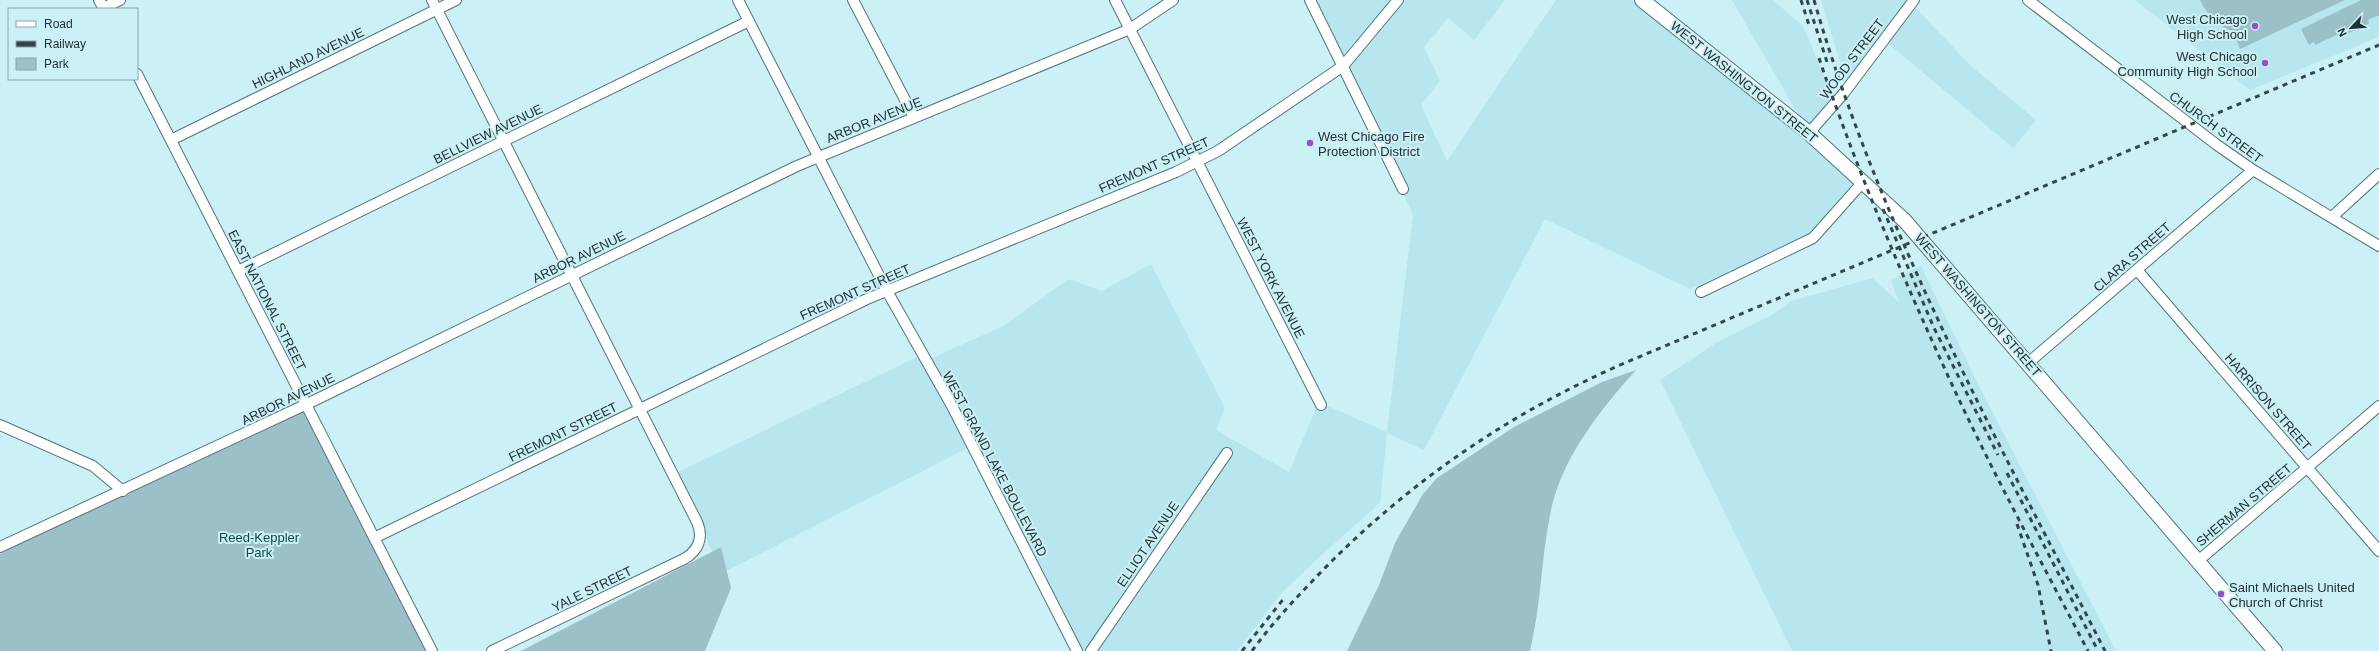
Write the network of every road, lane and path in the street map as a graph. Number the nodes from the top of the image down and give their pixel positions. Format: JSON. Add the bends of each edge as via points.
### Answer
{"nodes":[{"id":1,"x":120,"y":0,"type":"edge"},
{"id":2,"x":456,"y":0,"type":"edge"},
{"id":3,"x":738,"y":0,"type":"edge"},
{"id":4,"x":853,"y":0,"type":"edge"},
{"id":5,"x":1115,"y":0,"type":"edge"},
{"id":6,"x":1173,"y":0,"type":"edge"},
{"id":7,"x":1310,"y":0,"type":"edge"},
{"id":8,"x":1398,"y":0,"type":"edge"},
{"id":9,"x":1642,"y":0,"type":"edge"},
{"id":10,"x":1914,"y":0,"type":"edge"},
{"id":11,"x":2028,"y":0,"type":"edge"},
{"id":12,"x":435,"y":5,"type":"edge"},
{"id":13,"x":102,"y":6,"type":"edge"},
{"id":14,"x":749,"y":21,"type":"junction"},
{"id":15,"x":1130,"y":29,"type":"junction"},
{"id":16,"x":1343,"y":66,"type":"junction"},
{"id":17,"x":138,"y":76,"type":"edge"},
{"id":18,"x":914,"y":117,"type":"junction"},
{"id":19,"x":1809,"y":133,"type":"junction"},
{"id":20,"x":170,"y":140,"type":"junction"},
{"id":21,"x":504,"y":140,"type":"junction"},
{"id":22,"x":819,"y":157,"type":"junction"},
{"id":23,"x":1197,"y":162,"type":"junction"},
{"id":24,"x":2253,"y":170,"type":"junction"},
{"id":25,"x":2379,"y":174,"type":"edge"},
{"id":26,"x":1862,"y":183,"type":"junction"},
{"id":27,"x":1403,"y":189,"type":"dead end"},
{"id":28,"x":2332,"y":217,"type":"junction"},
{"id":29,"x":2379,"y":246,"type":"edge"},
{"id":30,"x":2137,"y":270,"type":"junction"},
{"id":31,"x":238,"y":271,"type":"junction"},
{"id":32,"x":573,"y":275,"type":"junction"},
{"id":33,"x":887,"y":291,"type":"junction"},
{"id":34,"x":1701,"y":292,"type":"dead end"},
{"id":35,"x":2028,"y":363,"type":"junction"},
{"id":36,"x":307,"y":404,"type":"junction"},
{"id":37,"x":1321,"y":405,"type":"dead end"},
{"id":38,"x":2379,"y":406,"type":"edge"},
{"id":39,"x":641,"y":409,"type":"junction"},
{"id":40,"x":0,"y":425,"type":"edge"},
{"id":41,"x":1227,"y":452,"type":"dead end"},
{"id":42,"x":2308,"y":468,"type":"junction"},
{"id":43,"x":123,"y":491,"type":"junction"},
{"id":44,"x":374,"y":538,"type":"junction"},
{"id":45,"x":0,"y":548,"type":"edge"},
{"id":46,"x":2379,"y":552,"type":"edge"},
{"id":47,"x":2198,"y":561,"type":"junction"},
{"id":48,"x":432,"y":651,"type":"edge"},
{"id":49,"x":492,"y":651,"type":"edge"},
{"id":50,"x":1077,"y":651,"type":"edge"},
{"id":51,"x":1091,"y":651,"type":"edge"},
{"id":52,"x":2275,"y":651,"type":"edge"}],
"edges":[{"from":1,"to":13,"type":"street"},
{"from":2,"to":12,"type":"street","name":"HIGHLAND AVENUE"},
{"from":3,"to":14,"type":"street","name":"WEST GRAND LAKE BOULEVARD"},
{"from":4,"to":18,"type":"street"},
{"from":5,"to":15,"type":"street","name":"WEST YORK AVENUE"},
{"from":6,"to":15,"type":"street","name":"ARBOR AVENUE"},
{"from":7,"to":16,"type":"street"},
{"from":8,"to":16,"type":"street","name":"FREMONT STREET"},
{"from":9,"to":19,"type":"main road","name":"WEST WASHINGTON STREET"},
{"from":10,"to":19,"type":"street","name":"WOOD STREET","via":[[1844,93]]},
{"from":11,"to":24,"type":"street","name":"CHURCH STREET","via":[[2189,126]]},
{"from":12,"to":20,"type":"street","name":"HIGHLAND AVENUE"},
{"from":12,"to":21,"type":"street"},
{"from":14,"to":21,"type":"street","name":"BELLVIEW AVENUE"},
{"from":14,"to":22,"type":"street","name":"WEST GRAND LAKE BOULEVARD"},
{"from":15,"to":18,"type":"street","name":"ARBOR AVENUE"},
{"from":15,"to":23,"type":"street","name":"WEST YORK AVENUE"},
{"from":16,"to":23,"type":"street","name":"FREMONT STREET","via":[[1218,152]]},
{"from":16,"to":27,"type":"street"},
{"from":17,"to":20,"type":"street","name":"EAST NATIONAL STREET"},
{"from":18,"to":22,"type":"street","name":"ARBOR AVENUE"},
{"from":19,"to":26,"type":"main road","name":"WEST WASHINGTON STREET"},
{"from":20,"to":31,"type":"street","name":"EAST NATIONAL STREET"},
{"from":21,"to":31,"type":"street","name":"BELLVIEW AVENUE"},
{"from":21,"to":32,"type":"street"},
{"from":22,"to":32,"type":"street","name":"ARBOR AVENUE"},
{"from":22,"to":33,"type":"street","name":"WEST GRAND LAKE BOULEVARD"},
{"from":23,"to":33,"type":"street","name":"FREMONT STREET"},
{"from":23,"to":37,"type":"street","name":"WEST YORK AVENUE"},
{"from":24,"to":28,"type":"street","name":"CHURCH STREET"},
{"from":24,"to":30,"type":"street","name":"CLARA STREET"},
{"from":25,"to":28,"type":"street"},
{"from":26,"to":34,"type":"street","via":[[1813,238]]},
{"from":26,"to":35,"type":"main road","name":"WEST WASHINGTON STREET","via":[[1905,221]]},
{"from":28,"to":29,"type":"street","name":"CHURCH STREET"},
{"from":30,"to":35,"type":"street","name":"CLARA STREET"},
{"from":30,"to":42,"type":"street","name":"HARRISON STREET"},
{"from":31,"to":36,"type":"street","name":"EAST NATIONAL STREET"},
{"from":32,"to":36,"type":"street","name":"ARBOR AVENUE"},
{"from":32,"to":39,"type":"street"},
{"from":33,"to":39,"type":"street","name":"FREMONT STREET"},
{"from":33,"to":50,"type":"street","name":"WEST GRAND LAKE BOULEVARD","via":[[952,406]]},
{"from":35,"to":47,"type":"main road","name":"WEST WASHINGTON STREET"},
{"from":36,"to":43,"type":"street","name":"ARBOR AVENUE"},
{"from":36,"to":44,"type":"street","name":"EAST NATIONAL STREET"},
{"from":38,"to":42,"type":"street","name":"SHERMAN STREET"},
{"from":39,"to":44,"type":"street","name":"FREMONT STREET"},
{"from":39,"to":49,"type":"street","name":"YALE STREET","via":[[700,529],[698,545],[694,552],[684,560]]},
{"from":40,"to":43,"type":"street","via":[[93,466]]},
{"from":41,"to":51,"type":"street","name":"ELLIOT AVENUE"},
{"from":42,"to":46,"type":"street","name":"HARRISON STREET"},
{"from":42,"to":47,"type":"street","name":"SHERMAN STREET"},
{"from":43,"to":45,"type":"street","name":"ARBOR AVENUE"},
{"from":44,"to":48,"type":"street","name":"EAST NATIONAL STREET"},
{"from":47,"to":52,"type":"main road","name":"WEST WASHINGTON STREET"}]}
